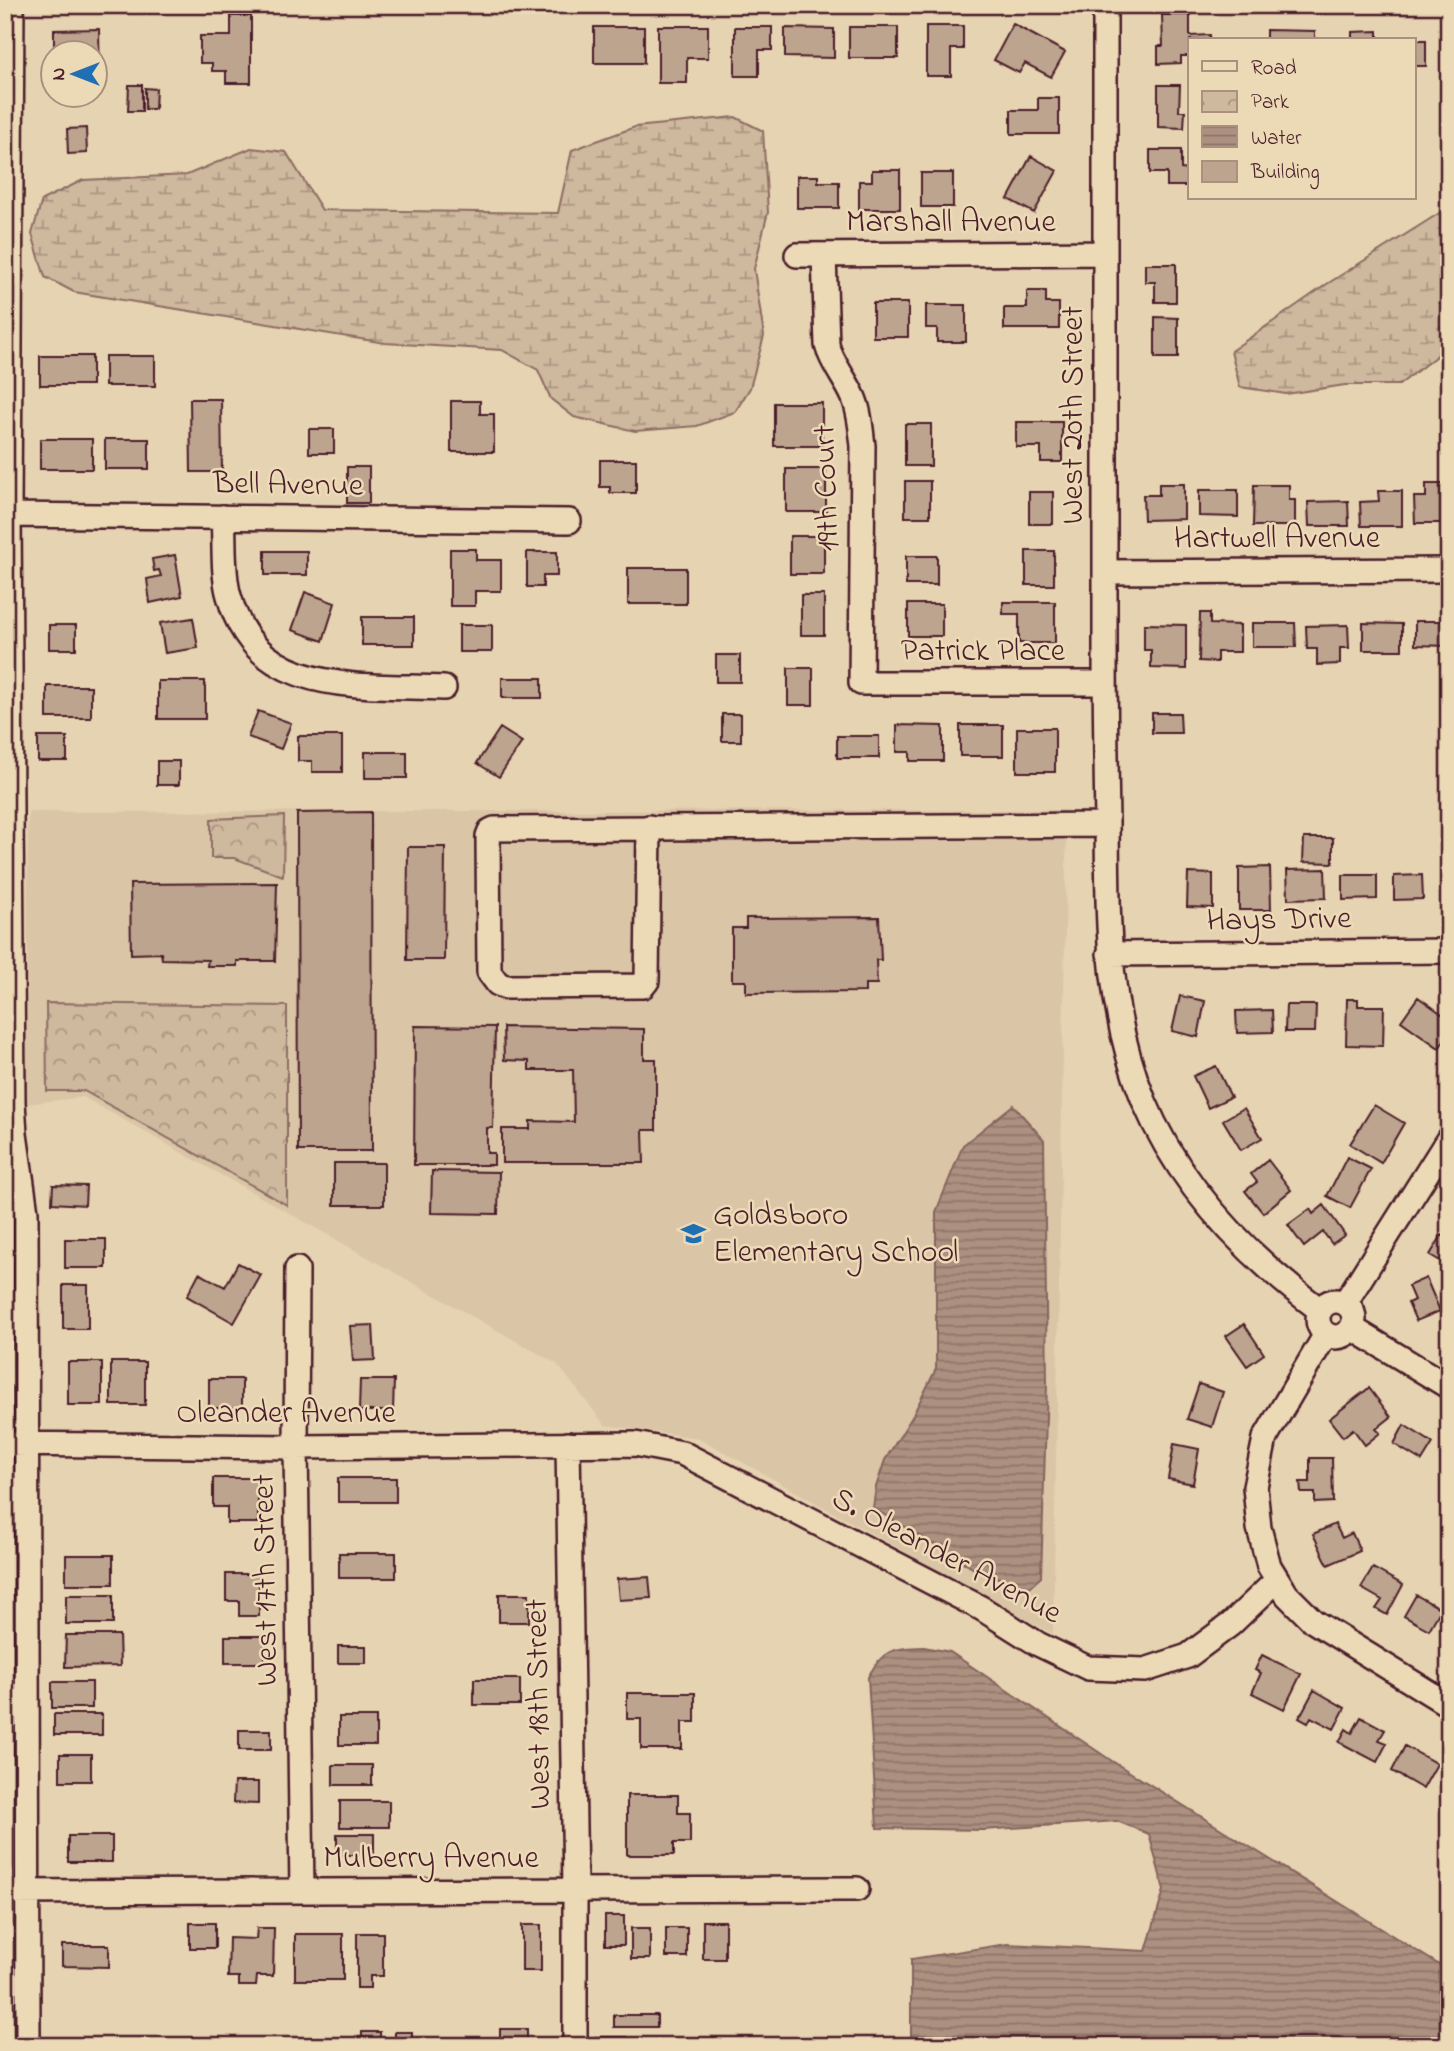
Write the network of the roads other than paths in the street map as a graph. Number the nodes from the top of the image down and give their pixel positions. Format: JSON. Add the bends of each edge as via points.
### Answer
{"nodes":[{"id":1,"x":12,"y":5,"type":"edge"},
{"id":2,"x":1105,"y":5,"type":"edge"},
{"id":3,"x":1105,"y":253,"type":"junction"},
{"id":4,"x":797,"y":255,"type":"dead end"},
{"id":5,"x":824,"y":255,"type":"junction"},
{"id":6,"x":7,"y":514,"type":"edge"},
{"id":7,"x":223,"y":517,"type":"junction"},
{"id":8,"x":569,"y":521,"type":"dead end"},
{"id":9,"x":1449,"y":570,"type":"edge"},
{"id":10,"x":1105,"y":572,"type":"junction"},
{"id":11,"x":861,"y":683,"type":"joint"},
{"id":12,"x":1105,"y":683,"type":"junction"},
{"id":13,"x":444,"y":688,"type":"dead end"},
{"id":14,"x":1107,"y":825,"type":"junction"},
{"id":15,"x":649,"y":827,"type":"junction"},
{"id":16,"x":1449,"y":951,"type":"edge"},
{"id":17,"x":1109,"y":954,"type":"junction"},
{"id":18,"x":8,"y":1133,"type":"edge"},
{"id":19,"x":1449,"y":1138,"type":"edge"},
{"id":20,"x":297,"y":1269,"type":"dead end"},
{"id":21,"x":1345,"y":1303,"type":"junction"},
{"id":22,"x":1320,"y":1310,"type":"junction"},
{"id":23,"x":1352,"y":1328,"type":"junction"},
{"id":24,"x":1326,"y":1334,"type":"junction"},
{"id":25,"x":1449,"y":1387,"type":"edge"},
{"id":26,"x":15,"y":1444,"type":"edge"},
{"id":27,"x":568,"y":1444,"type":"junction"},
{"id":28,"x":296,"y":1447,"type":"junction"},
{"id":29,"x":1278,"y":1580,"type":"junction"},
{"id":30,"x":1449,"y":1705,"type":"edge"},
{"id":31,"x":857,"y":1889,"type":"dead end"},
{"id":32,"x":575,"y":1890,"type":"junction"},
{"id":33,"x":17,"y":1891,"type":"edge"},
{"id":34,"x":302,"y":1891,"type":"junction"},
{"id":35,"x":28,"y":2046,"type":"edge"},
{"id":36,"x":575,"y":2046,"type":"edge"}],
"edges":[{"from":1,"to":6,"type":"street"},
{"from":2,"to":3,"type":"street","name":"West 20th Street"},
{"from":3,"to":5,"type":"street","name":"Marshall Avenue"},
{"from":3,"to":10,"type":"street","name":"West 20th Street"},
{"from":4,"to":5,"type":"street","name":"Marshall Avenue"},
{"from":5,"to":11,"type":"street","name":"19th Court","via":[[827,345],[853,396],[863,446]]},
{"from":6,"to":7,"type":"street","name":"Bell Avenue"},
{"from":6,"to":18,"type":"street"},
{"from":7,"to":8,"type":"street","name":"Bell Avenue"},
{"from":7,"to":13,"type":"street","via":[[228,594],[249,642],[270,660],[295,674],[332,683]]},
{"from":9,"to":10,"type":"street","name":"Hartwell Avenue"},
{"from":10,"to":12,"type":"street","name":"West 20th Street"},
{"from":11,"to":12,"type":"street","name":"Patrick Place"},
{"from":12,"to":14,"type":"street","name":"West 20th Street"},
{"from":14,"to":15,"type":"street"},
{"from":14,"to":17,"type":"street","name":"West 20th Street"},
{"from":15,"to":15,"type":"street","via":[[647,981],[643,986],[499,985],[489,972],[490,831]]},
{"from":16,"to":17,"type":"street","name":"Hays Drive"},
{"from":17,"to":22,"type":"street","name":"West 20th Street","via":[[1124,1041],[1144,1101],[1166,1144],[1198,1194],[1235,1238]]},
{"from":18,"to":26,"type":"street","via":[[26,1212]]},
{"from":19,"to":21,"type":"street"},
{"from":20,"to":28,"type":"street","name":"West 17th Street"},
{"from":21,"to":22,"type":"street","via":[[1333,1300]]},
{"from":21,"to":23,"type":"street","via":[[1353,1312]]},
{"from":22,"to":24,"type":"street","via":[[1318,1323]]},
{"from":23,"to":24,"type":"street","via":[[1341,1337]]},
{"from":23,"to":25,"type":"street"},
{"from":24,"to":29,"type":"street","via":[[1265,1438],[1255,1487],[1259,1528],[1269,1566]]},
{"from":26,"to":28,"type":"street","name":"Oleander Avenue"},
{"from":26,"to":33,"type":"street"},
{"from":27,"to":28,"type":"street","name":"Oleander Avenue"},
{"from":27,"to":29,"type":"street","name":"S. Oleander Avenue","via":[[635,1444],[682,1453],[1088,1668],[1145,1670],[1188,1656]]},
{"from":27,"to":32,"type":"street","name":"West 18th Street"},
{"from":28,"to":34,"type":"street","name":"West 17th Street"},
{"from":29,"to":30,"type":"street","via":[[1313,1621]]},
{"from":31,"to":32,"type":"street","name":"Mulberry Avenue"},
{"from":32,"to":34,"type":"street","name":"Mulberry Avenue"},
{"from":32,"to":36,"type":"street","name":"West 18th Street"},
{"from":33,"to":34,"type":"street","name":"Mulberry Avenue"},
{"from":33,"to":35,"type":"street"}]}
